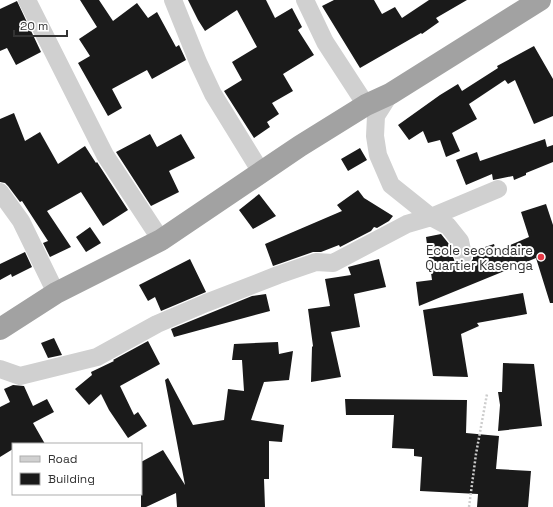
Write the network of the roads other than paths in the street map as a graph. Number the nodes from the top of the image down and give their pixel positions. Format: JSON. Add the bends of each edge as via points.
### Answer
{"nodes":[{"id":1,"x":27,"y":0,"type":"edge"},
{"id":2,"x":172,"y":0,"type":"edge"},
{"id":3,"x":305,"y":0,"type":"edge"},
{"id":4,"x":540,"y":0,"type":"edge"},
{"id":5,"x":390,"y":94,"type":"junction"},
{"id":6,"x":366,"y":106,"type":"junction"},
{"id":7,"x":261,"y":172,"type":"junction"},
{"id":8,"x":498,"y":189,"type":"dead end"},
{"id":9,"x":0,"y":192,"type":"edge"},
{"id":10,"x":431,"y":217,"type":"junction"},
{"id":11,"x":161,"y":240,"type":"junction"},
{"id":12,"x":463,"y":255,"type":"dead end"},
{"id":13,"x":56,"y":293,"type":"junction"},
{"id":14,"x":0,"y":329,"type":"edge"},
{"id":15,"x":0,"y":368,"type":"edge"}],
"edges":[{"from":1,"to":11,"type":"street","via":[[105,155]]},
{"from":2,"to":7,"type":"street","via":[[213,94]]},
{"from":3,"to":6,"type":"street","via":[[325,42]]},
{"from":4,"to":5,"type":"highway"},
{"from":5,"to":6,"type":"highway"},
{"from":5,"to":10,"type":"street","via":[[376,116],[375,136],[378,155],[391,185]]},
{"from":6,"to":7,"type":"highway"},
{"from":7,"to":11,"type":"highway"},
{"from":8,"to":10,"type":"street"},
{"from":9,"to":13,"type":"street","via":[[21,221]]},
{"from":10,"to":12,"type":"street","via":[[448,226],[460,241]]},
{"from":10,"to":15,"type":"street","via":[[407,224],[333,263],[316,262],[206,303],[157,324],[97,357],[20,376]]},
{"from":11,"to":13,"type":"highway"},
{"from":13,"to":14,"type":"highway"}]}
